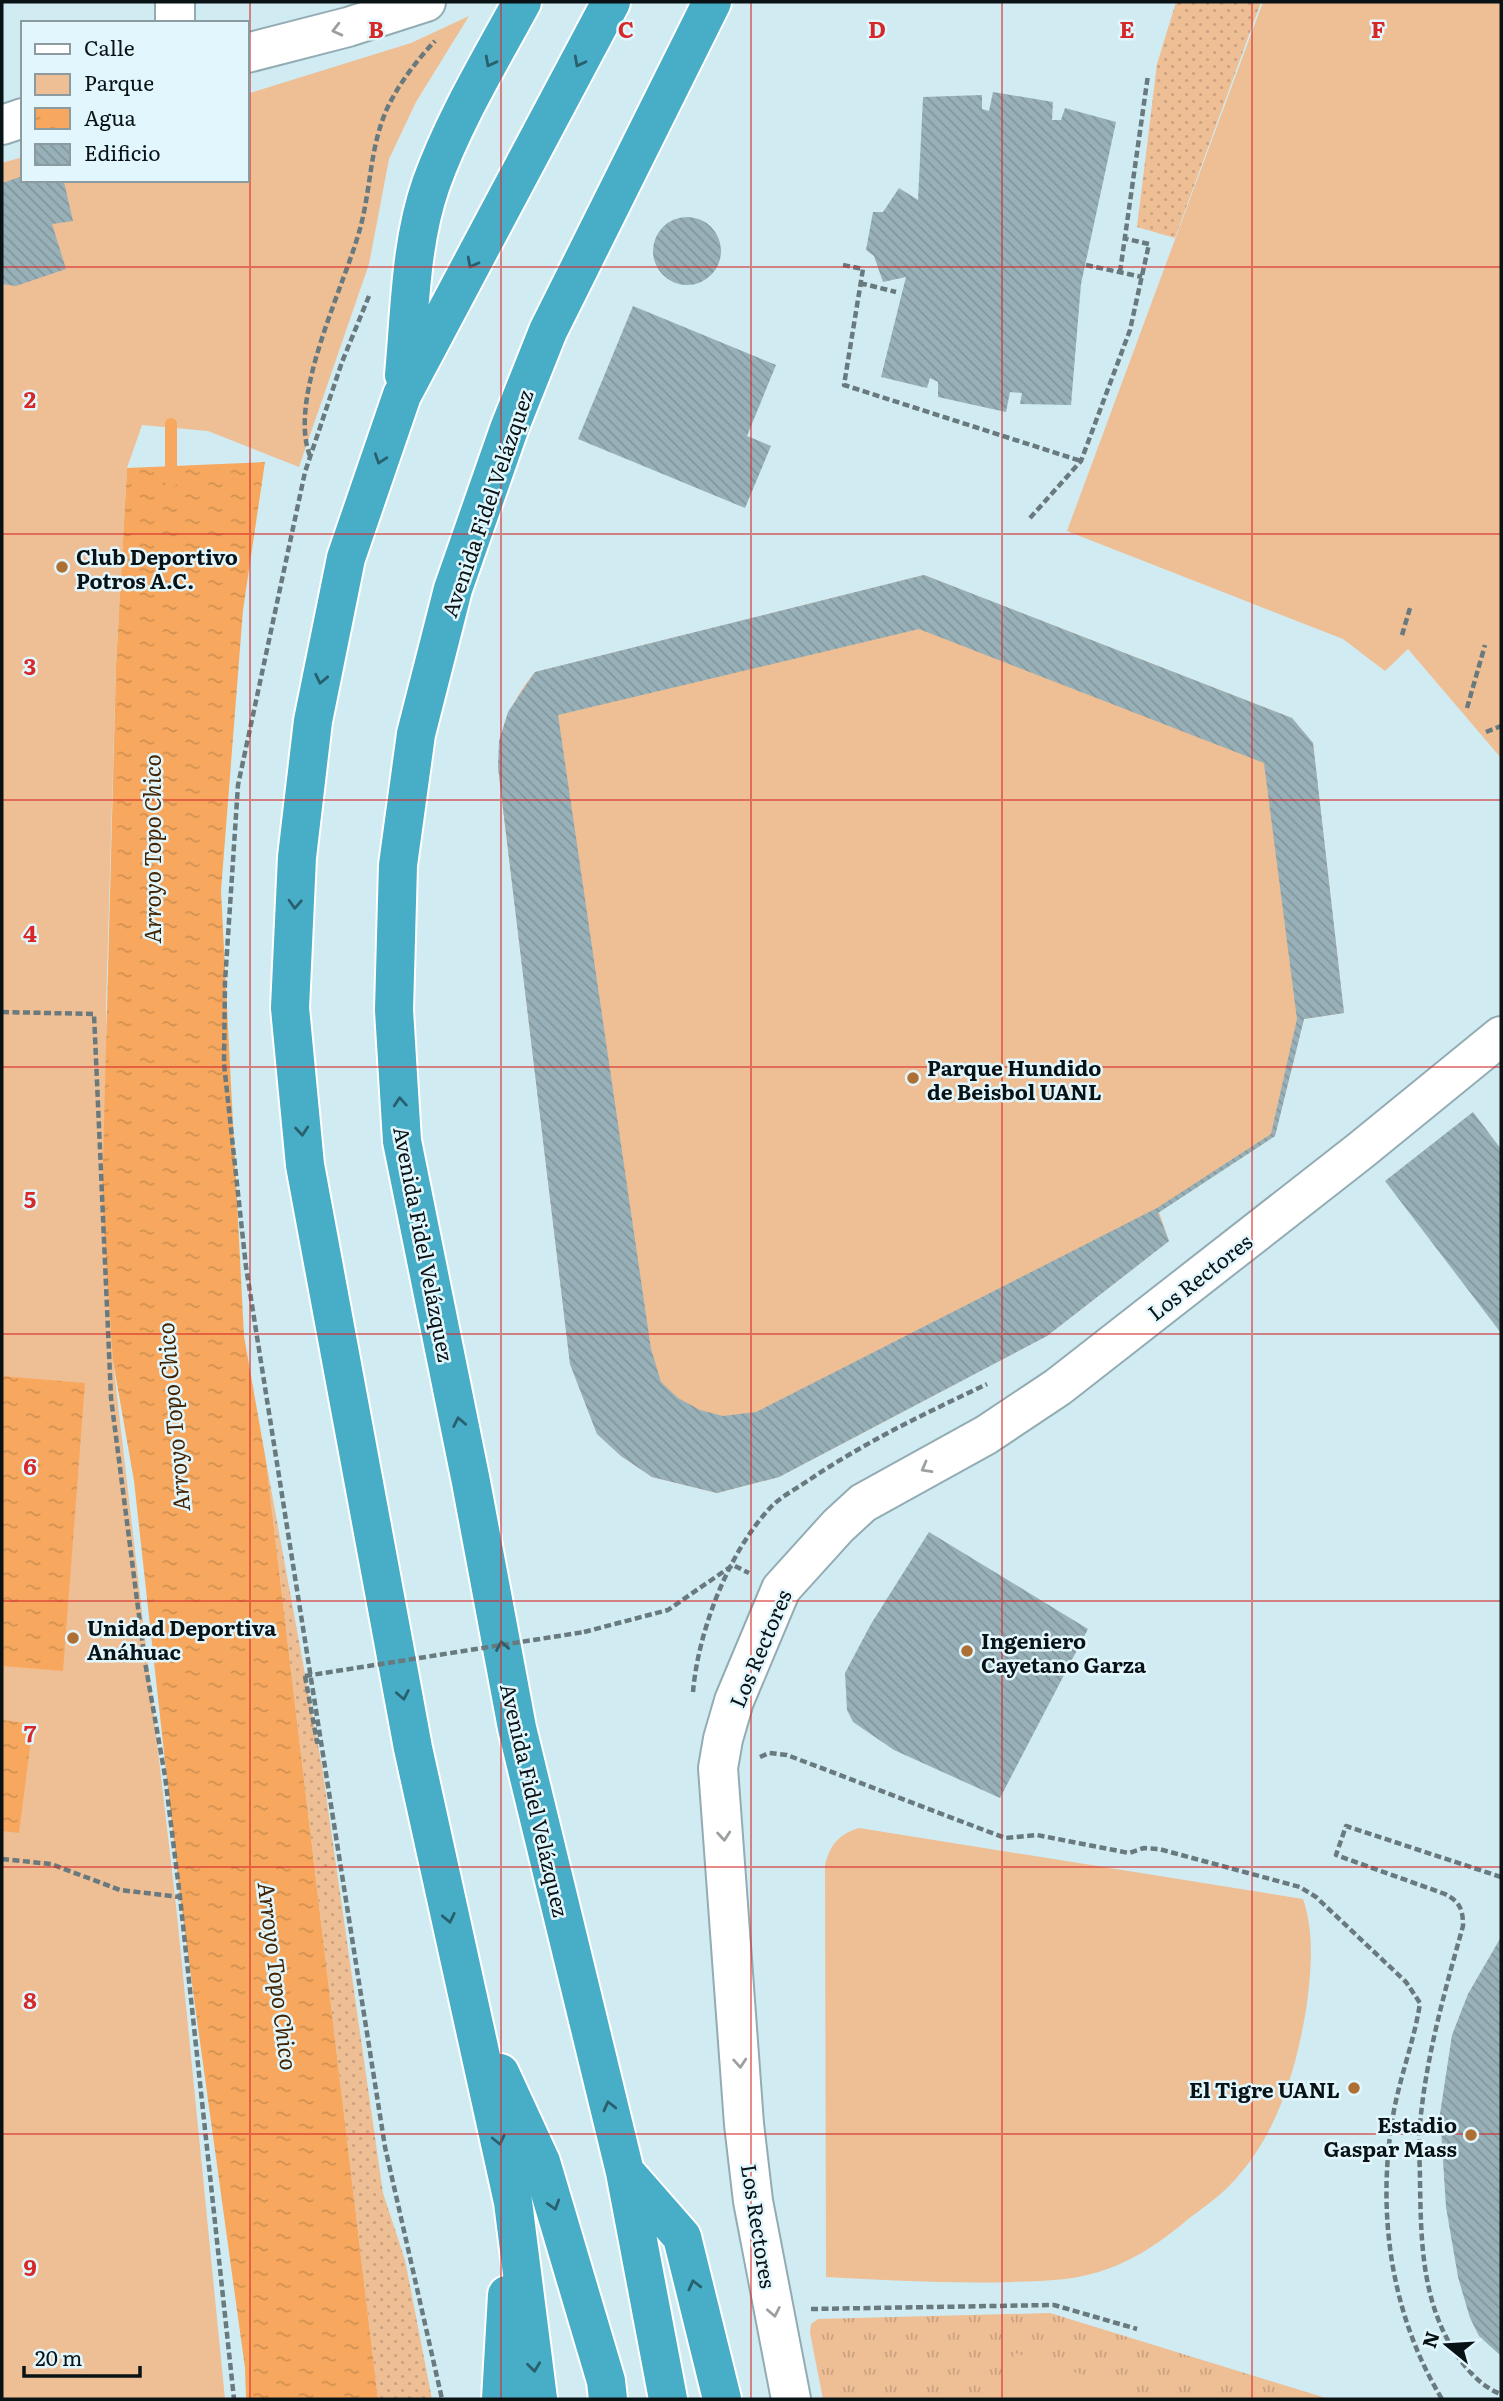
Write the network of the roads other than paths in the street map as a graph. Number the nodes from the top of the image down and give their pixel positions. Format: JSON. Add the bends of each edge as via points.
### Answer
{"nodes":[{"id":1,"x":175,"y":2,"type":"edge"},
{"id":2,"x":426,"y":2,"type":"edge"},
{"id":3,"x":522,"y":2,"type":"edge"},
{"id":4,"x":611,"y":2,"type":"edge"},
{"id":5,"x":712,"y":2,"type":"edge"},
{"id":6,"x":175,"y":21,"type":"edge"},
{"id":7,"x":248,"y":53,"type":"edge"},
{"id":8,"x":21,"y":119,"type":"edge"},
{"id":9,"x":2,"y":125,"type":"edge"},
{"id":10,"x":402,"y":395,"type":"junction"},
{"id":11,"x":1501,"y":1036,"type":"edge"},
{"id":12,"x":469,"y":2008,"type":"junction"},
{"id":13,"x":625,"y":2172,"type":"junction"},
{"id":14,"x":513,"y":2202,"type":"junction"},
{"id":15,"x":501,"y":2399,"type":"edge"},
{"id":16,"x":538,"y":2399,"type":"edge"},
{"id":17,"x":608,"y":2399,"type":"edge"},
{"id":18,"x":668,"y":2399,"type":"edge"},
{"id":19,"x":722,"y":2399,"type":"edge"},
{"id":20,"x":791,"y":2399,"type":"edge"}],
"edges":[{"from":1,"to":6,"type":"street"},
{"from":2,"to":7,"type":"street","one_way":true},
{"from":3,"to":10,"type":"highway","one_way":true,"via":[[453,133],[431,186],[414,273]]},
{"from":4,"to":10,"type":"highway","one_way":true},
{"from":13,"to":5,"type":"highway","name":"Avenida Fidel Velázquez","one_way":true,"via":[[517,1728],[402,1141],[394,1010],[398,865],[416,734],[453,589],[509,429],[548,331]]},
{"from":8,"to":9,"type":"street"},
{"from":10,"to":12,"type":"highway","one_way":true,"via":[[346,558],[313,721],[298,857],[290,1009],[305,1165],[413,1748]]},
{"from":11,"to":20,"type":"street","name":"Los Rectores","one_way":true,"via":[[1058,1387],[986,1435],[863,1503],[781,1589],[734,1701],[719,1768],[753,2202]]},
{"from":12,"to":14,"type":"highway","one_way":true},
{"from":12,"to":17,"type":"highway","one_way":true,"via":[[541,2162]]},
{"from":13,"to":18,"type":"highway","name":"Avenida Fidel Velázquez"},
{"from":19,"to":13,"type":"highway","one_way":true,"via":[[682,2237]]},
{"from":14,"to":15,"type":"highway"},
{"from":14,"to":16,"type":"highway","one_way":true}]}
